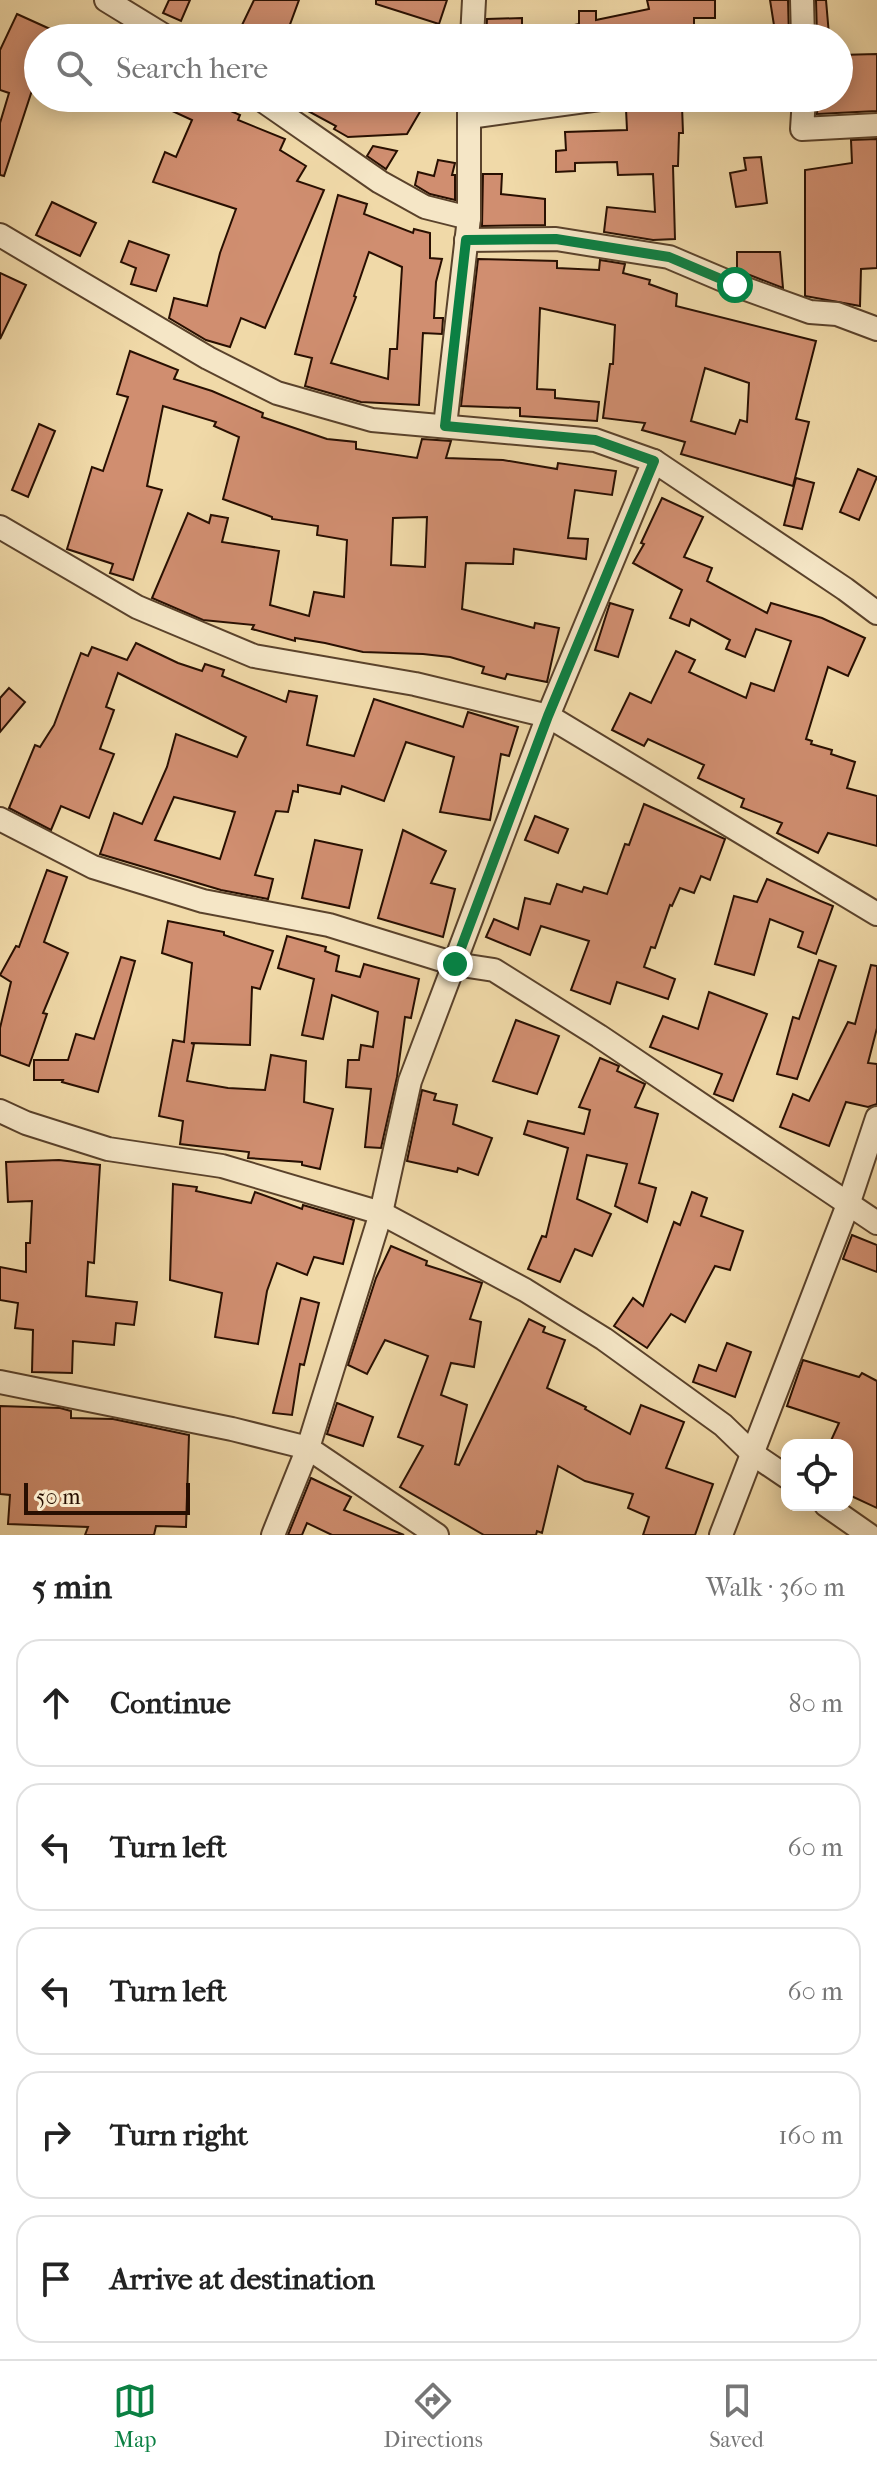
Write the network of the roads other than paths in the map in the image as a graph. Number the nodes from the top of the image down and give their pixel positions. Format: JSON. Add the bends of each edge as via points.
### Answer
{"nodes":[{"id":1,"x":106,"y":0,"type":"edge"},
{"id":2,"x":474,"y":0,"type":"edge"},
{"id":3,"x":802,"y":0,"type":"edge"},
{"id":4,"x":145,"y":24,"type":"edge"},
{"id":5,"x":473,"y":24,"type":"edge"},
{"id":6,"x":803,"y":24,"type":"edge"},
{"id":7,"x":279,"y":112,"type":"edge"},
{"id":8,"x":469,"y":112,"type":"edge"},
{"id":9,"x":803,"y":112,"type":"edge"},
{"id":10,"x":877,"y":125,"type":"edge"},
{"id":11,"x":467,"y":229,"type":"junction"},
{"id":12,"x":0,"y":235,"type":"edge"},
{"id":13,"x":877,"y":329,"type":"edge"},
{"id":14,"x":445,"y":426,"type":"junction"},
{"id":15,"x":654,"y":461,"type":"junction"},
{"id":16,"x":0,"y":527,"type":"edge"},
{"id":17,"x":877,"y":613,"type":"edge"},
{"id":18,"x":548,"y":716,"type":"junction"},
{"id":19,"x":0,"y":819,"type":"edge"},
{"id":20,"x":877,"y":914,"type":"edge"},
{"id":21,"x":455,"y":964,"type":"junction"},
{"id":22,"x":0,"y":1111,"type":"edge"},
{"id":23,"x":877,"y":1118,"type":"edge"},
{"id":24,"x":849,"y":1202,"type":"junction"},
{"id":25,"x":381,"y":1213,"type":"junction"},
{"id":26,"x":877,"y":1223,"type":"edge"},
{"id":27,"x":0,"y":1382,"type":"edge"},
{"id":28,"x":308,"y":1448,"type":"junction"},
{"id":29,"x":753,"y":1454,"type":"junction"},
{"id":30,"x":781,"y":1473,"type":"edge"},
{"id":31,"x":835,"y":1511,"type":"edge"},
{"id":32,"x":273,"y":1535,"type":"edge"},
{"id":33,"x":437,"y":1535,"type":"edge"},
{"id":34,"x":721,"y":1535,"type":"edge"},
{"id":35,"x":869,"y":1535,"type":"edge"}],
"edges":[{"from":1,"to":4,"type":"street"},
{"from":2,"to":5,"type":"street"},
{"from":3,"to":6,"type":"street"},
{"from":7,"to":11,"type":"street","via":[[380,182]]},
{"from":8,"to":11,"type":"street"},
{"from":9,"to":10,"type":"street","via":[[802,129]]},
{"from":11,"to":13,"type":"street","via":[[669,257],[810,312],[837,314]]},
{"from":11,"to":14,"type":"street"},
{"from":12,"to":14,"type":"street","via":[[277,393],[372,420]]},
{"from":14,"to":15,"type":"street","via":[[595,440]]},
{"from":15,"to":17,"type":"street"},
{"from":15,"to":18,"type":"street"},
{"from":16,"to":18,"type":"street","via":[[137,607],[254,656],[415,684]]},
{"from":18,"to":20,"type":"street"},
{"from":18,"to":21,"type":"street"},
{"from":19,"to":21,"type":"street","via":[[93,867],[203,901],[329,925]]},
{"from":21,"to":24,"type":"street","via":[[494,970]]},
{"from":21,"to":25,"type":"street","via":[[410,1081]]},
{"from":22,"to":25,"type":"street","via":[[108,1149],[222,1166]]},
{"from":23,"to":24,"type":"street"},
{"from":24,"to":26,"type":"street"},
{"from":24,"to":29,"type":"street"},
{"from":25,"to":28,"type":"street"},
{"from":25,"to":29,"type":"street","via":[[604,1339],[723,1425]]},
{"from":27,"to":28,"type":"street"},
{"from":28,"to":32,"type":"street"},
{"from":28,"to":33,"type":"street"},
{"from":29,"to":30,"type":"street"},
{"from":29,"to":34,"type":"street"},
{"from":31,"to":35,"type":"street"}]}
